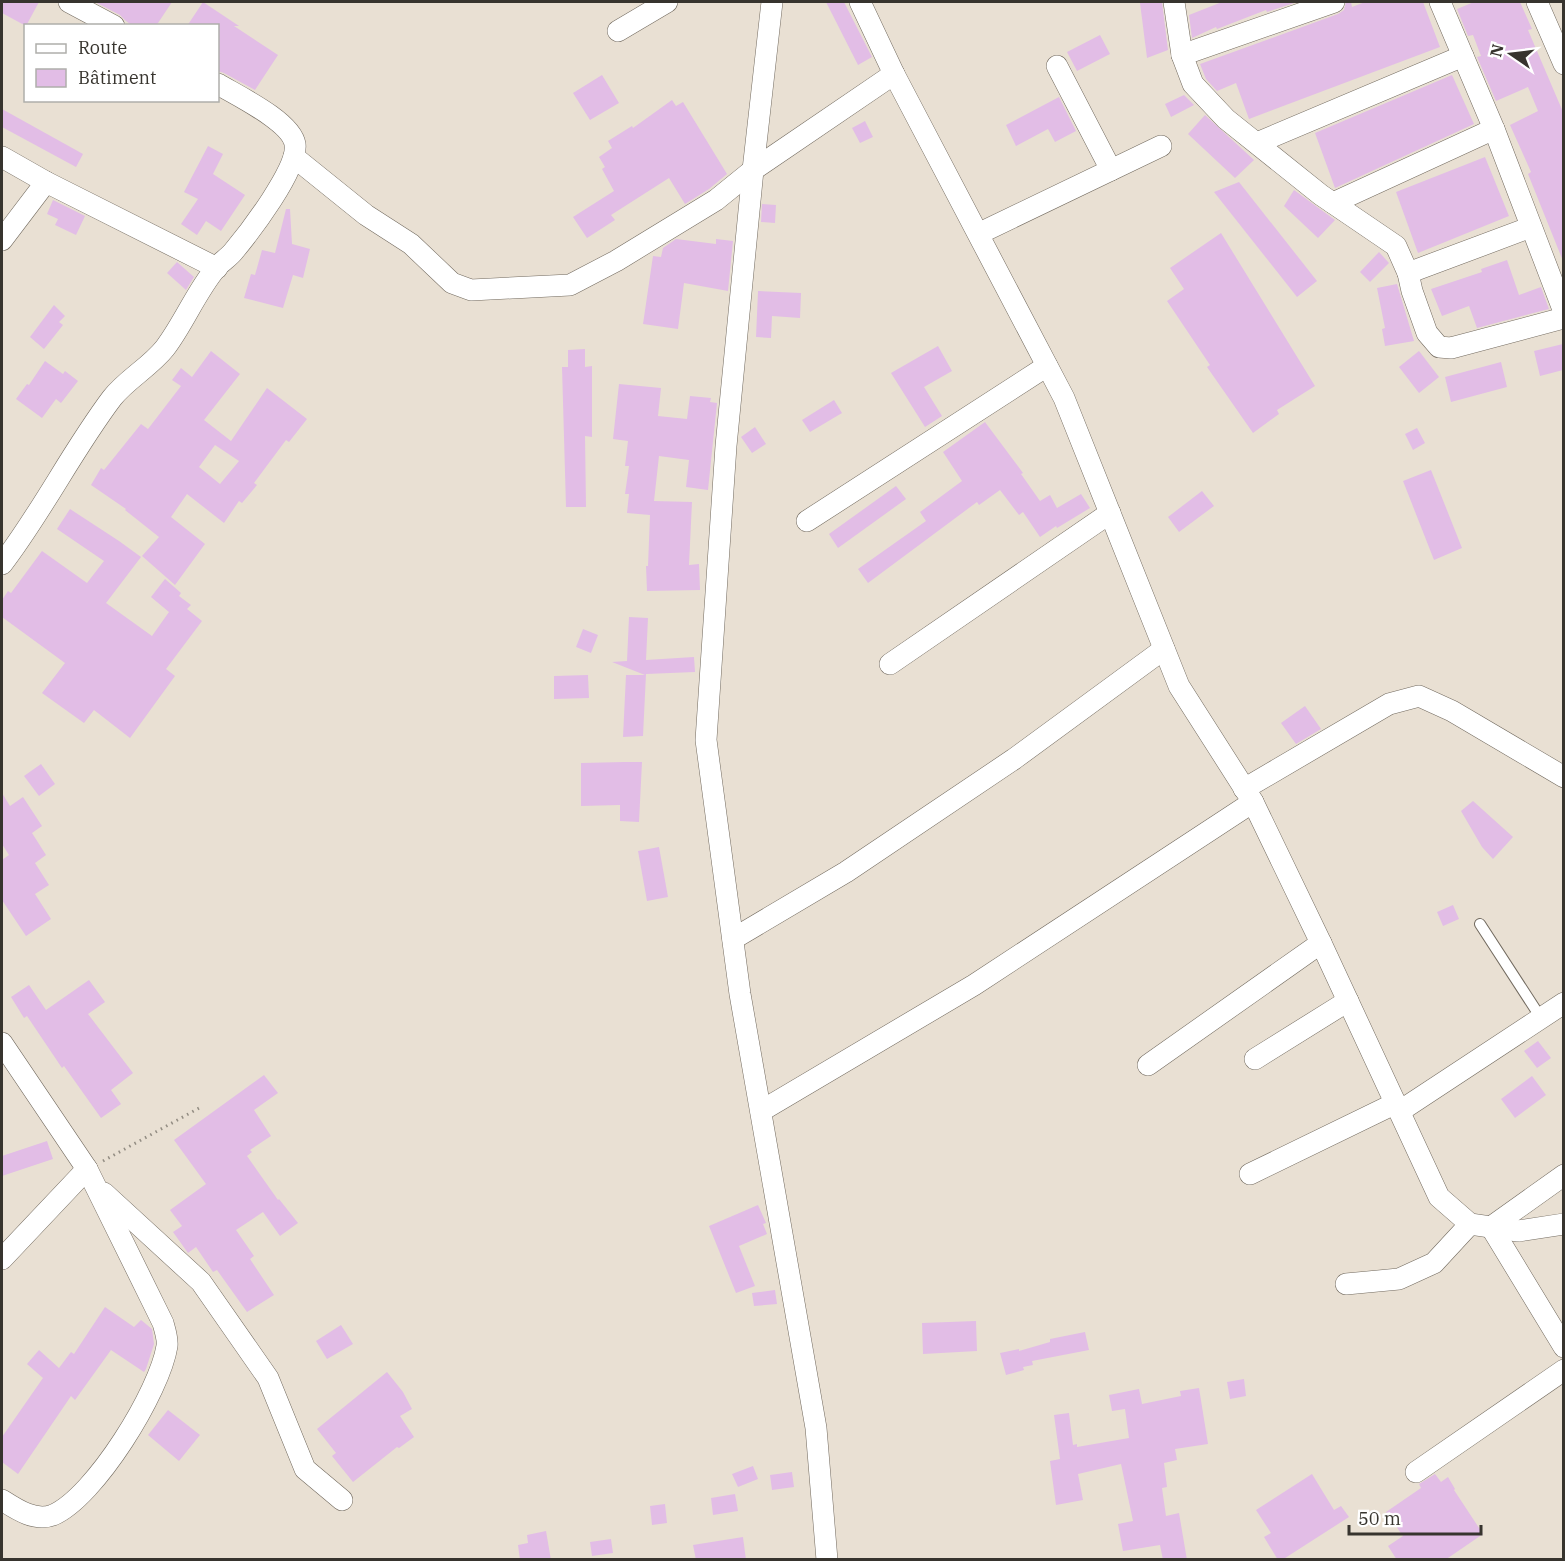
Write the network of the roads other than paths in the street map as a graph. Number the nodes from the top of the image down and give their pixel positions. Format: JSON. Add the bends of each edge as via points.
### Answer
{"nodes":[{"id":1,"x":69,"y":2,"type":"edge"},
{"id":2,"x":667,"y":2,"type":"edge"},
{"id":3,"x":772,"y":2,"type":"edge"},
{"id":4,"x":860,"y":2,"type":"edge"},
{"id":5,"x":1174,"y":2,"type":"edge"},
{"id":6,"x":1334,"y":2,"type":"edge"},
{"id":7,"x":1440,"y":2,"type":"edge"},
{"id":8,"x":1537,"y":2,"type":"edge"},
{"id":9,"x":110,"y":24,"type":"edge"},
{"id":10,"x":618,"y":31,"type":"dead end"},
{"id":11,"x":1182,"y":55,"type":"junction"},
{"id":12,"x":1463,"y":56,"type":"junction"},
{"id":13,"x":1563,"y":64,"type":"edge"},
{"id":14,"x":1057,"y":66,"type":"dead end"},
{"id":15,"x":894,"y":74,"type":"junction"},
{"id":16,"x":219,"y":85,"type":"edge"},
{"id":17,"x":1494,"y":129,"type":"junction"},
{"id":18,"x":1257,"y":143,"type":"junction"},
{"id":19,"x":1161,"y":146,"type":"dead end"},
{"id":20,"x":2,"y":157,"type":"edge"},
{"id":21,"x":294,"y":158,"type":"junction"},
{"id":22,"x":753,"y":170,"type":"junction"},
{"id":23,"x":1111,"y":170,"type":"junction"},
{"id":24,"x":46,"y":182,"type":"junction"},
{"id":25,"x":1333,"y":203,"type":"junction"},
{"id":26,"x":1531,"y":227,"type":"junction"},
{"id":27,"x":980,"y":234,"type":"junction"},
{"id":28,"x":2,"y":240,"type":"edge"},
{"id":29,"x":217,"y":268,"type":"junction"},
{"id":30,"x":1408,"y":273,"type":"junction"},
{"id":31,"x":1563,"y":312,"type":"edge"},
{"id":32,"x":1563,"y":318,"type":"edge"},
{"id":33,"x":1047,"y":366,"type":"junction"},
{"id":34,"x":1110,"y":513,"type":"junction"},
{"id":35,"x":807,"y":521,"type":"dead end"},
{"id":36,"x":2,"y":564,"type":"edge"},
{"id":37,"x":1164,"y":649,"type":"junction"},
{"id":38,"x":890,"y":664,"type":"dead end"},
{"id":39,"x":1563,"y":777,"type":"edge"},
{"id":40,"x":1248,"y":796,"type":"junction"},
{"id":41,"x":1479,"y":924,"type":"dead end"},
{"id":42,"x":733,"y":939,"type":"junction"},
{"id":43,"x":1321,"y":943,"type":"junction"},
{"id":44,"x":1348,"y":1001,"type":"junction"},
{"id":45,"x":1563,"y":1003,"type":"edge"},
{"id":46,"x":1541,"y":1018,"type":"junction"},
{"id":47,"x":2,"y":1043,"type":"edge"},
{"id":48,"x":1255,"y":1059,"type":"dead end"},
{"id":49,"x":1148,"y":1065,"type":"dead end"},
{"id":50,"x":1398,"y":1107,"type":"junction"},
{"id":51,"x":761,"y":1111,"type":"junction"},
{"id":52,"x":1250,"y":1174,"type":"dead end"},
{"id":53,"x":1563,"y":1175,"type":"edge"},
{"id":54,"x":91,"y":1176,"type":"junction"},
{"id":55,"x":1563,"y":1224,"type":"edge"},
{"id":56,"x":1481,"y":1225,"type":"junction"},
{"id":57,"x":2,"y":1259,"type":"edge"},
{"id":58,"x":1346,"y":1284,"type":"dead end"},
{"id":59,"x":1563,"y":1347,"type":"edge"},
{"id":60,"x":1563,"y":1370,"type":"edge"},
{"id":61,"x":1416,"y":1472,"type":"dead end"},
{"id":62,"x":2,"y":1500,"type":"edge"},
{"id":63,"x":342,"y":1500,"type":"dead end"},
{"id":64,"x":827,"y":1560,"type":"edge"}],
"edges":[{"from":1,"to":9,"type":"street"},
{"from":2,"to":10,"type":"street"},
{"from":3,"to":22,"type":"street"},
{"from":4,"to":15,"type":"street"},
{"from":5,"to":11,"type":"street"},
{"from":6,"to":11,"type":"street"},
{"from":7,"to":12,"type":"street"},
{"from":8,"to":13,"type":"street"},
{"from":11,"to":18,"type":"street","via":[[1193,84],[1226,120]]},
{"from":12,"to":17,"type":"street"},
{"from":12,"to":18,"type":"street"},
{"from":14,"to":23,"type":"street"},
{"from":15,"to":22,"type":"street"},
{"from":15,"to":27,"type":"street"},
{"from":16,"to":21,"type":"street","via":[[289,131],[295,144]]},
{"from":17,"to":25,"type":"street"},
{"from":17,"to":26,"type":"street"},
{"from":18,"to":25,"type":"street"},
{"from":19,"to":23,"type":"street"},
{"from":20,"to":24,"type":"street"},
{"from":21,"to":22,"type":"street","via":[[366,215],[411,244],[452,283],[471,290],[570,285],[716,200]]},
{"from":21,"to":29,"type":"street","via":[[269,206]]},
{"from":22,"to":42,"type":"street","via":[[726,446],[706,740]]},
{"from":23,"to":27,"type":"street"},
{"from":24,"to":28,"type":"street"},
{"from":24,"to":29,"type":"street"},
{"from":25,"to":30,"type":"street","via":[[1396,246]]},
{"from":26,"to":30,"type":"street"},
{"from":26,"to":31,"type":"street"},
{"from":27,"to":33,"type":"street"},
{"from":29,"to":36,"type":"street","via":[[164,349],[114,396]]},
{"from":30,"to":32,"type":"street","via":[[1427,333],[1439,347],[1451,348]]},
{"from":33,"to":34,"type":"street","via":[[1064,398]]},
{"from":33,"to":35,"type":"street"},
{"from":34,"to":37,"type":"street"},
{"from":34,"to":38,"type":"street"},
{"from":37,"to":40,"type":"street","via":[[1179,686]]},
{"from":37,"to":42,"type":"street","via":[[1004,765],[846,872]]},
{"from":39,"to":40,"type":"street","via":[[1452,711],[1419,696],[1389,704]]},
{"from":40,"to":43,"type":"street"},
{"from":40,"to":51,"type":"street","via":[[974,985]]},
{"from":41,"to":46,"type":"lane"},
{"from":42,"to":51,"type":"street"},
{"from":43,"to":44,"type":"street"},
{"from":43,"to":49,"type":"street"},
{"from":44,"to":48,"type":"street"},
{"from":44,"to":50,"type":"street"},
{"from":45,"to":46,"type":"street"},
{"from":46,"to":50,"type":"street"},
{"from":47,"to":54,"type":"street"},
{"from":50,"to":52,"type":"street"},
{"from":50,"to":56,"type":"street","via":[[1439,1197]]},
{"from":51,"to":64,"type":"street","via":[[816,1428]]},
{"from":53,"to":56,"type":"street"},
{"from":54,"to":57,"type":"street"},
{"from":54,"to":62,"type":"street","via":[[163,1323],[168,1343],[161,1370],[128,1434],[88,1489],[52,1515],[33,1517]]},
{"from":54,"to":63,"type":"street","via":[[201,1282],[268,1378],[305,1469]]},
{"from":55,"to":56,"type":"street","via":[[1518,1231]]},
{"from":56,"to":58,"type":"street","via":[[1434,1263],[1399,1279]]},
{"from":56,"to":59,"type":"street"},
{"from":60,"to":61,"type":"street"}]}
